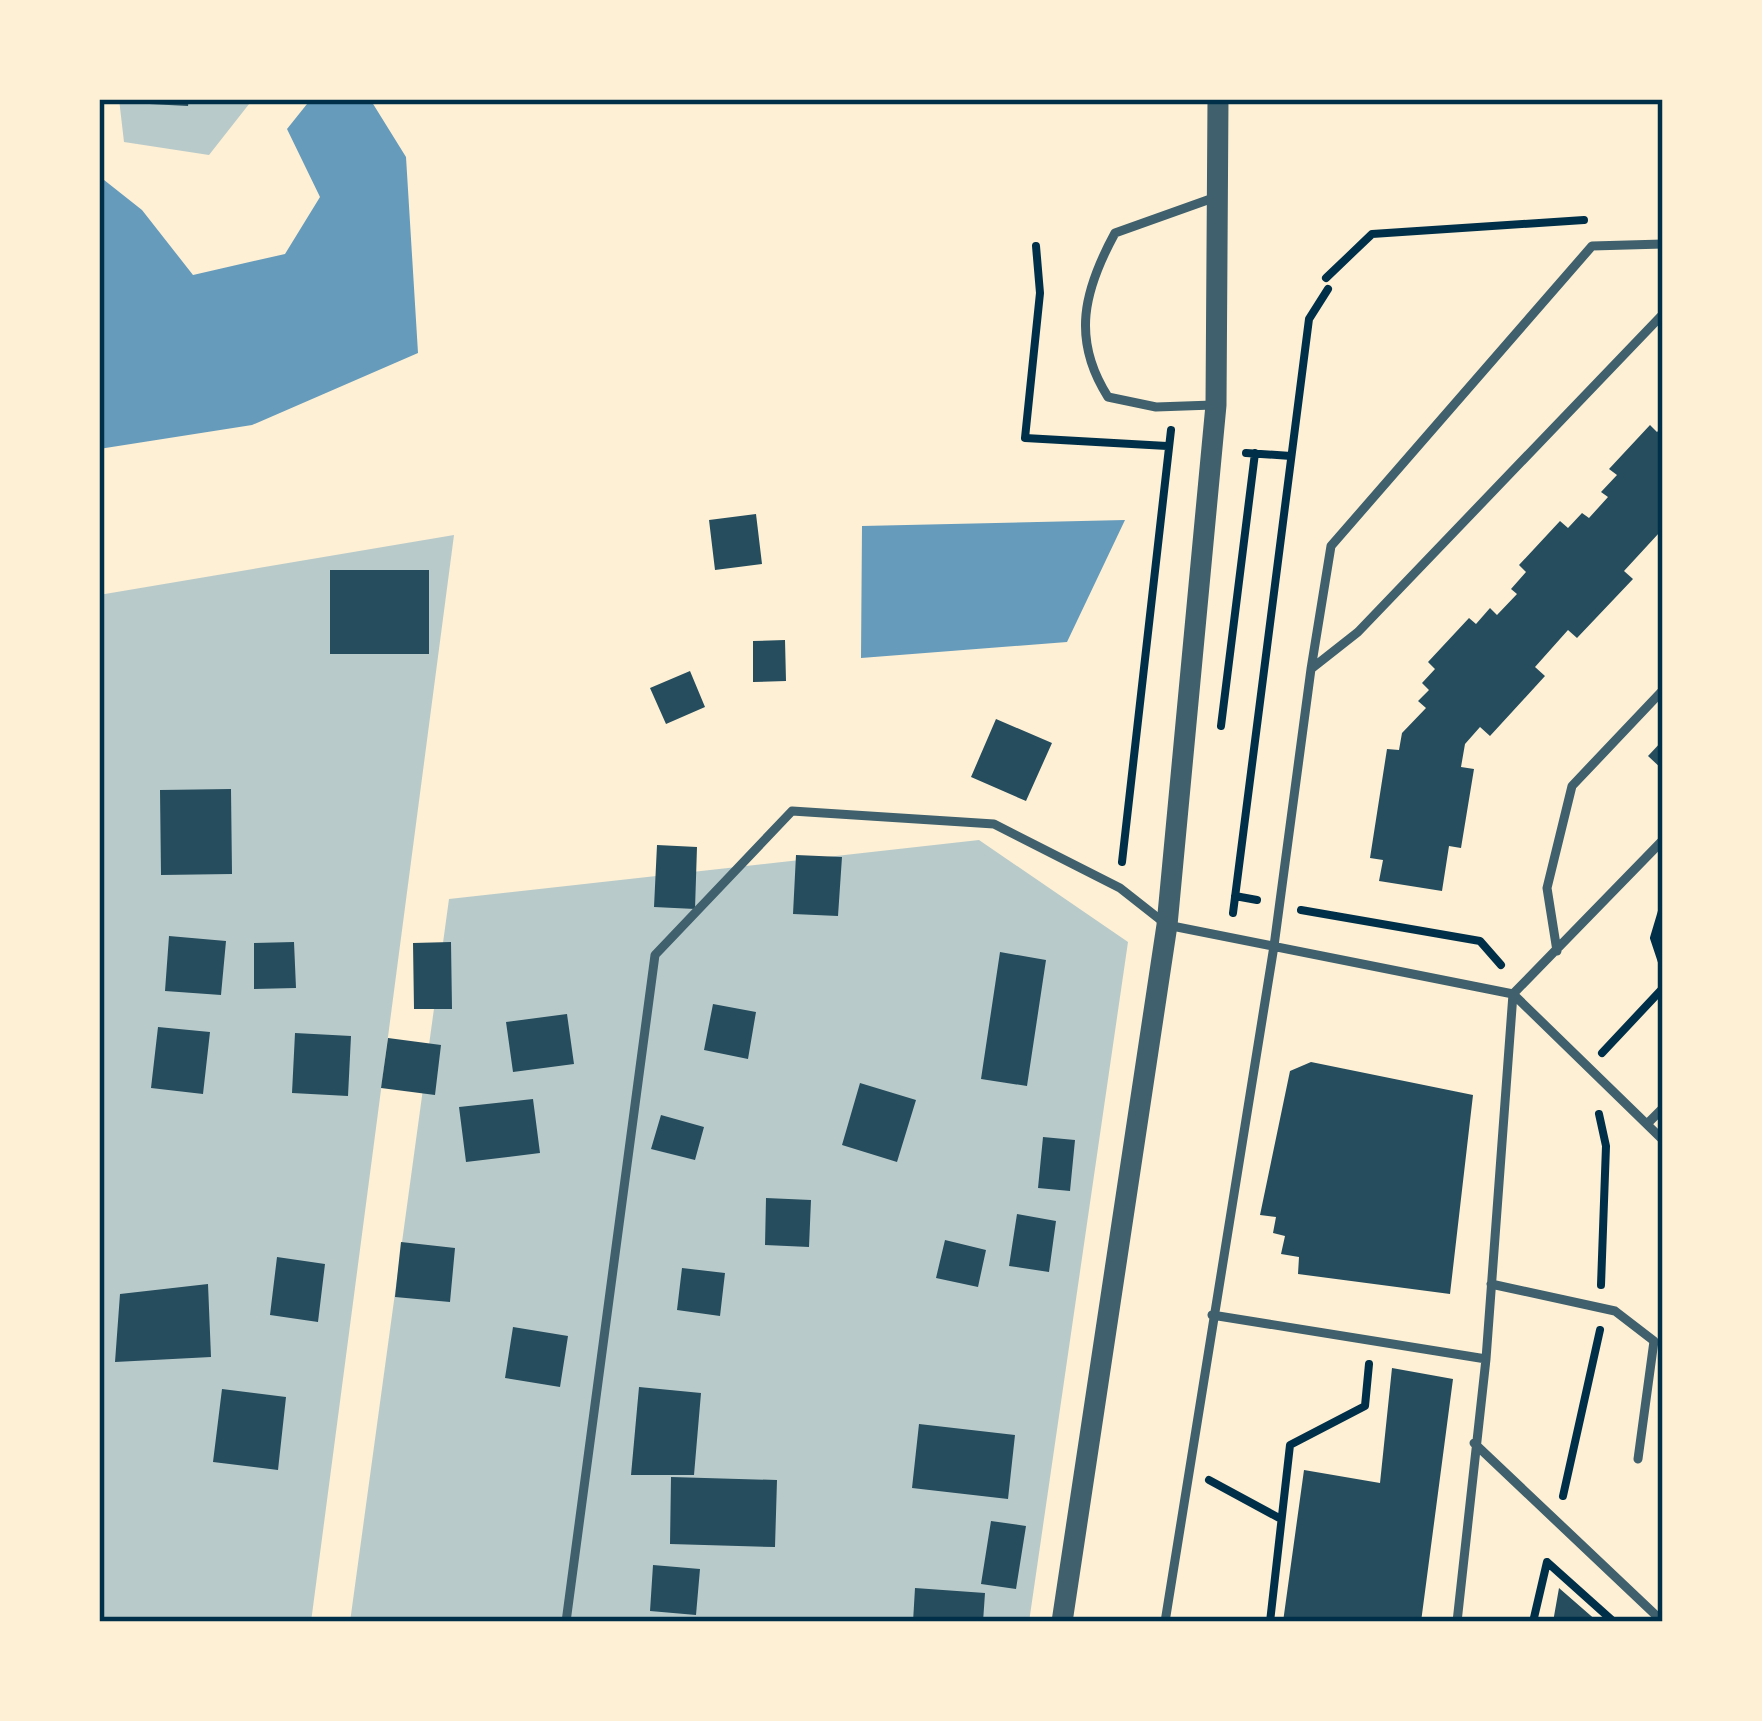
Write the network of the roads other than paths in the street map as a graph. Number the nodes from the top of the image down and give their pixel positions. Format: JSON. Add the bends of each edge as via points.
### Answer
{"nodes":[{"id":1,"x":1218,"y":99,"type":"edge"},
{"id":2,"x":1222,"y":195,"type":"junction"},
{"id":3,"x":1663,"y":244,"type":"edge"},
{"id":4,"x":1663,"y":314,"type":"edge"},
{"id":5,"x":1216,"y":405,"type":"junction"},
{"id":6,"x":1311,"y":669,"type":"junction"},
{"id":7,"x":1663,"y":690,"type":"edge"},
{"id":8,"x":1663,"y":840,"type":"edge"},
{"id":9,"x":1167,"y":925,"type":"junction"},
{"id":10,"x":1274,"y":946,"type":"junction"},
{"id":11,"x":1557,"y":951,"type":"junction"},
{"id":12,"x":1513,"y":994,"type":"junction"},
{"id":13,"x":1663,"y":1108,"type":"edge"},
{"id":14,"x":1647,"y":1124,"type":"junction"},
{"id":15,"x":1663,"y":1140,"type":"edge"},
{"id":16,"x":1491,"y":1283,"type":"junction"},
{"id":17,"x":1212,"y":1315,"type":"junction"},
{"id":18,"x":1486,"y":1359,"type":"junction"},
{"id":19,"x":1474,"y":1443,"type":"junction"},
{"id":20,"x":1639,"y":1459,"type":"dead end"},
{"id":21,"x":566,"y":1622,"type":"edge"},
{"id":22,"x":1062,"y":1622,"type":"edge"},
{"id":23,"x":1166,"y":1622,"type":"edge"},
{"id":24,"x":1457,"y":1622,"type":"edge"},
{"id":25,"x":1663,"y":1622,"type":"edge"}],
"edges":[{"from":1,"to":2,"type":"street"},
{"from":2,"to":5,"type":"street"},
{"from":2,"to":5,"type":"lane","via":[[1115,233],[1089,281],[1087,365],[1108,397],[1156,407]]},
{"from":3,"to":6,"type":"lane","via":[[1592,246],[1331,547]]},
{"from":4,"to":6,"type":"lane","via":[[1358,632]]},
{"from":5,"to":9,"type":"street"},
{"from":6,"to":10,"type":"lane"},
{"from":7,"to":11,"type":"lane","via":[[1572,786],[1547,888]]},
{"from":8,"to":11,"type":"lane"},
{"from":9,"to":10,"type":"lane"},
{"from":9,"to":21,"type":"lane","via":[[1120,888],[994,824],[792,811],[656,955]]},
{"from":9,"to":22,"type":"street"},
{"from":10,"to":12,"type":"lane"},
{"from":10,"to":17,"type":"lane"},
{"from":11,"to":12,"type":"lane"},
{"from":12,"to":14,"type":"lane"},
{"from":12,"to":16,"type":"lane"},
{"from":13,"to":14,"type":"lane"},
{"from":14,"to":15,"type":"lane"},
{"from":16,"to":18,"type":"lane"},
{"from":16,"to":20,"type":"lane","via":[[1615,1312],[1654,1341]]},
{"from":17,"to":18,"type":"lane"},
{"from":17,"to":23,"type":"lane"},
{"from":18,"to":19,"type":"lane"},
{"from":19,"to":24,"type":"lane"},
{"from":19,"to":25,"type":"lane"}]}
